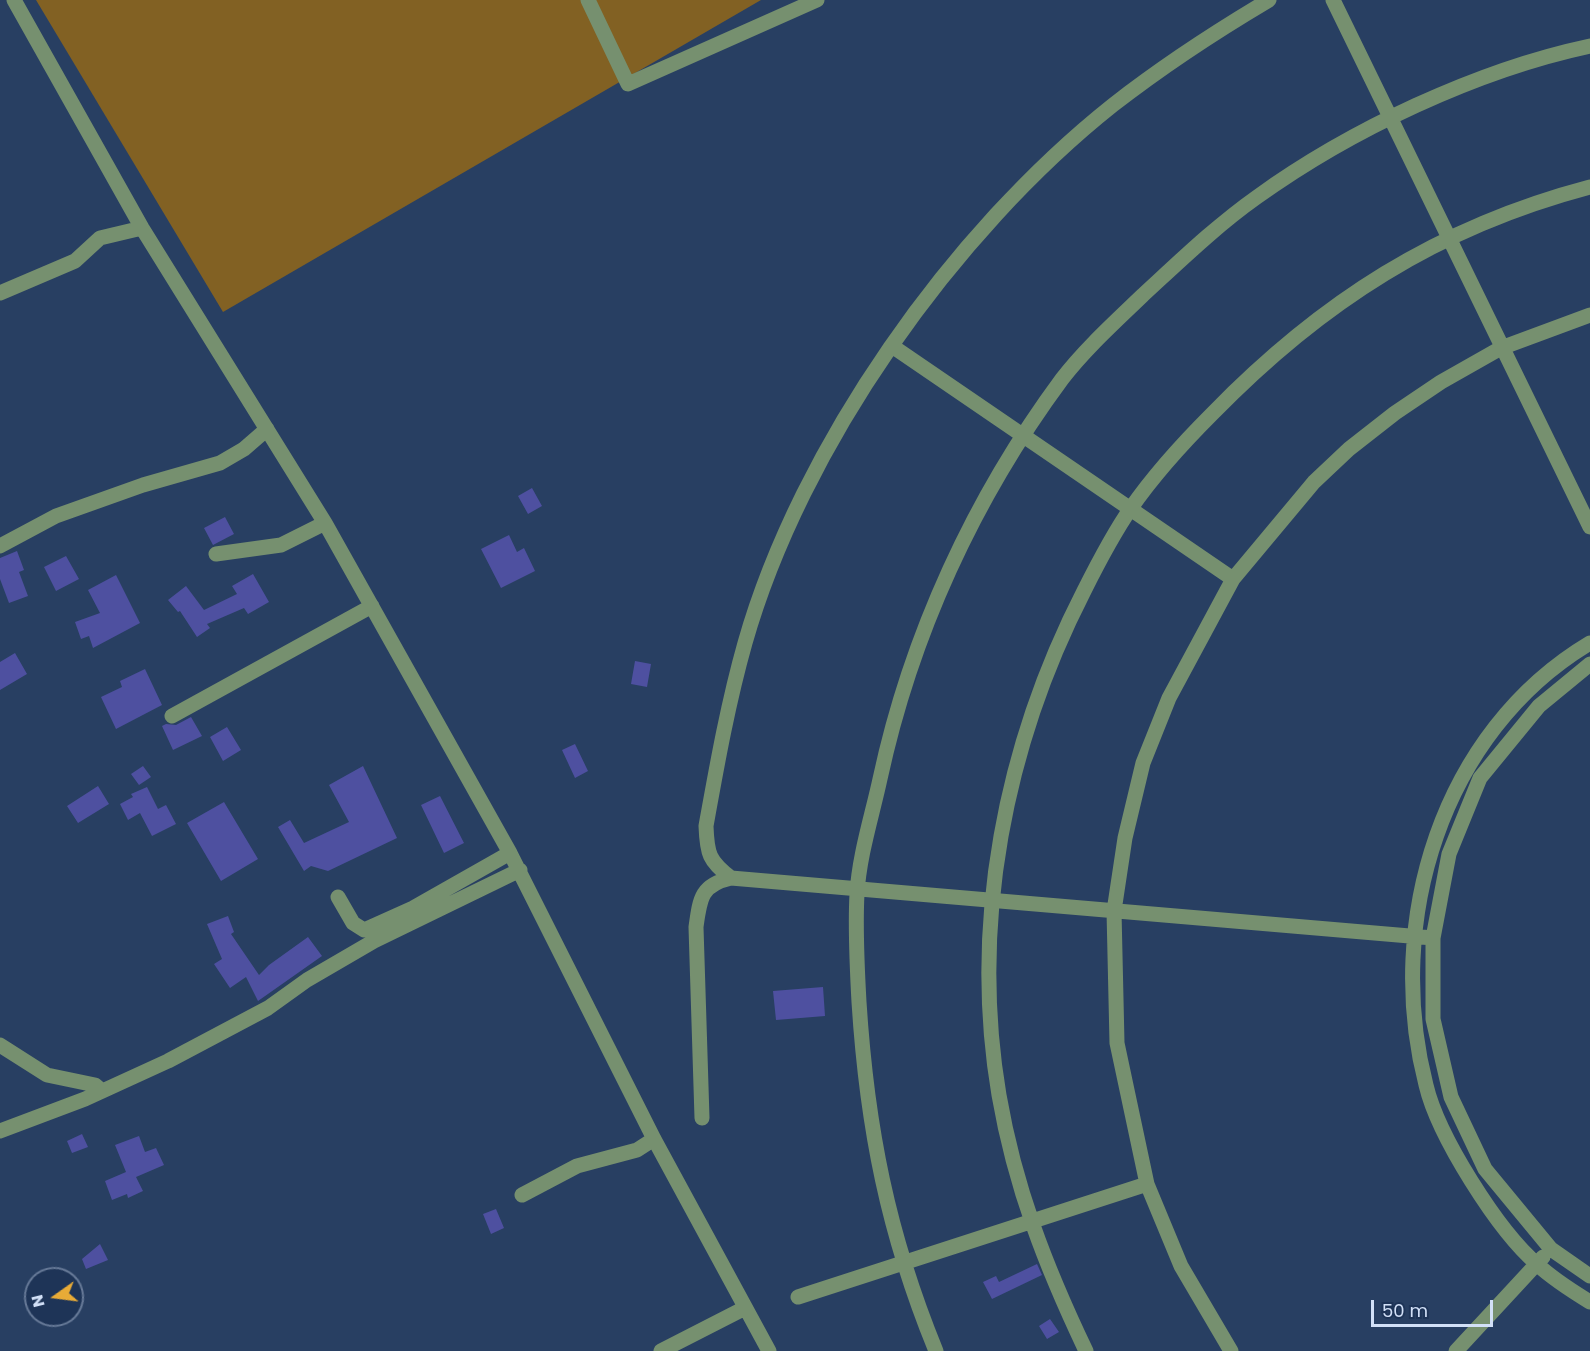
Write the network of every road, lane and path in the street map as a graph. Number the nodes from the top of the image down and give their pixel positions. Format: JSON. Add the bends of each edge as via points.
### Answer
{"nodes":[{"id":1,"x":14,"y":0,"type":"edge"},
{"id":2,"x":588,"y":0,"type":"edge"},
{"id":3,"x":817,"y":0,"type":"edge"},
{"id":4,"x":1269,"y":0,"type":"edge"},
{"id":5,"x":1333,"y":0,"type":"edge"},
{"id":6,"x":1590,"y":46,"type":"edge"},
{"id":7,"x":1590,"y":187,"type":"edge"},
{"id":8,"x":142,"y":228,"type":"junction"},
{"id":9,"x":0,"y":293,"type":"edge"},
{"id":10,"x":1590,"y":315,"type":"edge"},
{"id":11,"x":892,"y":346,"type":"junction"},
{"id":12,"x":267,"y":429,"type":"junction"},
{"id":13,"x":325,"y":523,"type":"junction"},
{"id":14,"x":1590,"y":528,"type":"edge"},
{"id":15,"x":0,"y":546,"type":"edge"},
{"id":16,"x":216,"y":554,"type":"dead end"},
{"id":17,"x":1233,"y":579,"type":"junction"},
{"id":18,"x":372,"y":606,"type":"junction"},
{"id":19,"x":1590,"y":644,"type":"edge"},
{"id":20,"x":1590,"y":664,"type":"edge"},
{"id":21,"x":172,"y":716,"type":"dead end"},
{"id":22,"x":510,"y":853,"type":"junction"},
{"id":23,"x":520,"y":870,"type":"junction"},
{"id":24,"x":731,"y":878,"type":"junction"},
{"id":25,"x":857,"y":889,"type":"junction"},
{"id":26,"x":338,"y":897,"type":"dead end"},
{"id":27,"x":991,"y":900,"type":"junction"},
{"id":28,"x":1114,"y":911,"type":"junction"},
{"id":29,"x":1414,"y":936,"type":"junction"},
{"id":30,"x":1432,"y":938,"type":"junction"},
{"id":31,"x":0,"y":1045,"type":"edge"},
{"id":32,"x":102,"y":1091,"type":"junction"},
{"id":33,"x":702,"y":1118,"type":"dead end"},
{"id":34,"x":0,"y":1131,"type":"edge"},
{"id":35,"x":654,"y":1139,"type":"junction"},
{"id":36,"x":1147,"y":1184,"type":"junction"},
{"id":37,"x":522,"y":1195,"type":"dead end"},
{"id":38,"x":1551,"y":1249,"type":"junction"},
{"id":39,"x":1537,"y":1264,"type":"junction"},
{"id":40,"x":1590,"y":1276,"type":"edge"},
{"id":41,"x":798,"y":1297,"type":"dead end"},
{"id":42,"x":1590,"y":1302,"type":"edge"},
{"id":43,"x":745,"y":1308,"type":"junction"},
{"id":44,"x":661,"y":1351,"type":"edge"},
{"id":45,"x":769,"y":1351,"type":"edge"},
{"id":46,"x":936,"y":1351,"type":"edge"},
{"id":47,"x":1086,"y":1351,"type":"edge"},
{"id":48,"x":1231,"y":1351,"type":"edge"},
{"id":49,"x":1456,"y":1351,"type":"edge"}],
"edges":[{"from":1,"to":8,"type":"street"},
{"from":2,"to":3,"type":"street","via":[[628,84]]},
{"from":4,"to":11,"type":"street","via":[[1183,53],[1112,106],[1046,165],[986,224]]},
{"from":5,"to":14,"type":"street"},
{"from":6,"to":25,"type":"street","via":[[1495,74],[1396,115],[1335,147],[1257,196],[1196,245],[1064,376],[1019,442],[942,582],[890,732]]},
{"from":7,"to":27,"type":"street","via":[[1547,198],[1442,242],[1368,282],[1310,322],[1253,371],[1187,439],[1132,507],[1107,547],[1041,683],[1002,828]]},
{"from":8,"to":9,"type":"street","via":[[100,237],[75,261]]},
{"from":8,"to":12,"type":"street"},
{"from":10,"to":17,"type":"street","via":[[1501,348],[1395,413],[1314,482]]},
{"from":11,"to":17,"type":"street"},
{"from":11,"to":24,"type":"street","via":[[806,490],[745,641],[706,826],[707,851],[715,865]]},
{"from":12,"to":13,"type":"street"},
{"from":12,"to":15,"type":"street","via":[[220,463],[56,516]]},
{"from":13,"to":16,"type":"street","via":[[281,545]]},
{"from":13,"to":18,"type":"street"},
{"from":17,"to":28,"type":"street","via":[[1169,699],[1143,763],[1125,838]]},
{"from":18,"to":21,"type":"street"},
{"from":18,"to":22,"type":"street"},
{"from":19,"to":29,"type":"street","via":[[1557,663],[1509,709],[1465,771],[1434,838]]},
{"from":20,"to":30,"type":"street","via":[[1539,706],[1480,778],[1449,854]]},
{"from":22,"to":23,"type":"street"},
{"from":22,"to":26,"type":"street","via":[[424,902],[364,930],[353,923]]},
{"from":23,"to":32,"type":"street","via":[[374,941],[268,1008]]},
{"from":23,"to":35,"type":"street"},
{"from":24,"to":25,"type":"street"},
{"from":24,"to":33,"type":"street","via":[[714,882],[705,890],[699,905]]},
{"from":25,"to":27,"type":"street"},
{"from":25,"to":46,"type":"street","via":[[856,943],[866,1092],[881,1182],[911,1289]]},
{"from":27,"to":28,"type":"street"},
{"from":27,"to":47,"type":"street","via":[[990,1008],[998,1092],[1012,1160],[1030,1222]]},
{"from":28,"to":29,"type":"street"},
{"from":28,"to":36,"type":"street","via":[[1117,1043]]},
{"from":29,"to":30,"type":"street"},
{"from":29,"to":39,"type":"street","via":[[1411,976],[1426,1087],[1459,1164],[1509,1233]]},
{"from":30,"to":38,"type":"street","via":[[1433,1019],[1451,1097],[1485,1169]]},
{"from":31,"to":32,"type":"street","via":[[47,1075],[95,1085]]},
{"from":32,"to":34,"type":"street"},
{"from":35,"to":37,"type":"street","via":[[637,1150],[577,1166]]},
{"from":35,"to":43,"type":"street"},
{"from":36,"to":41,"type":"street"},
{"from":36,"to":48,"type":"street","via":[[1181,1266]]},
{"from":38,"to":39,"type":"street"},
{"from":38,"to":40,"type":"street"},
{"from":39,"to":42,"type":"street"},
{"from":39,"to":49,"type":"street"},
{"from":43,"to":44,"type":"street"},
{"from":43,"to":45,"type":"street"}]}
